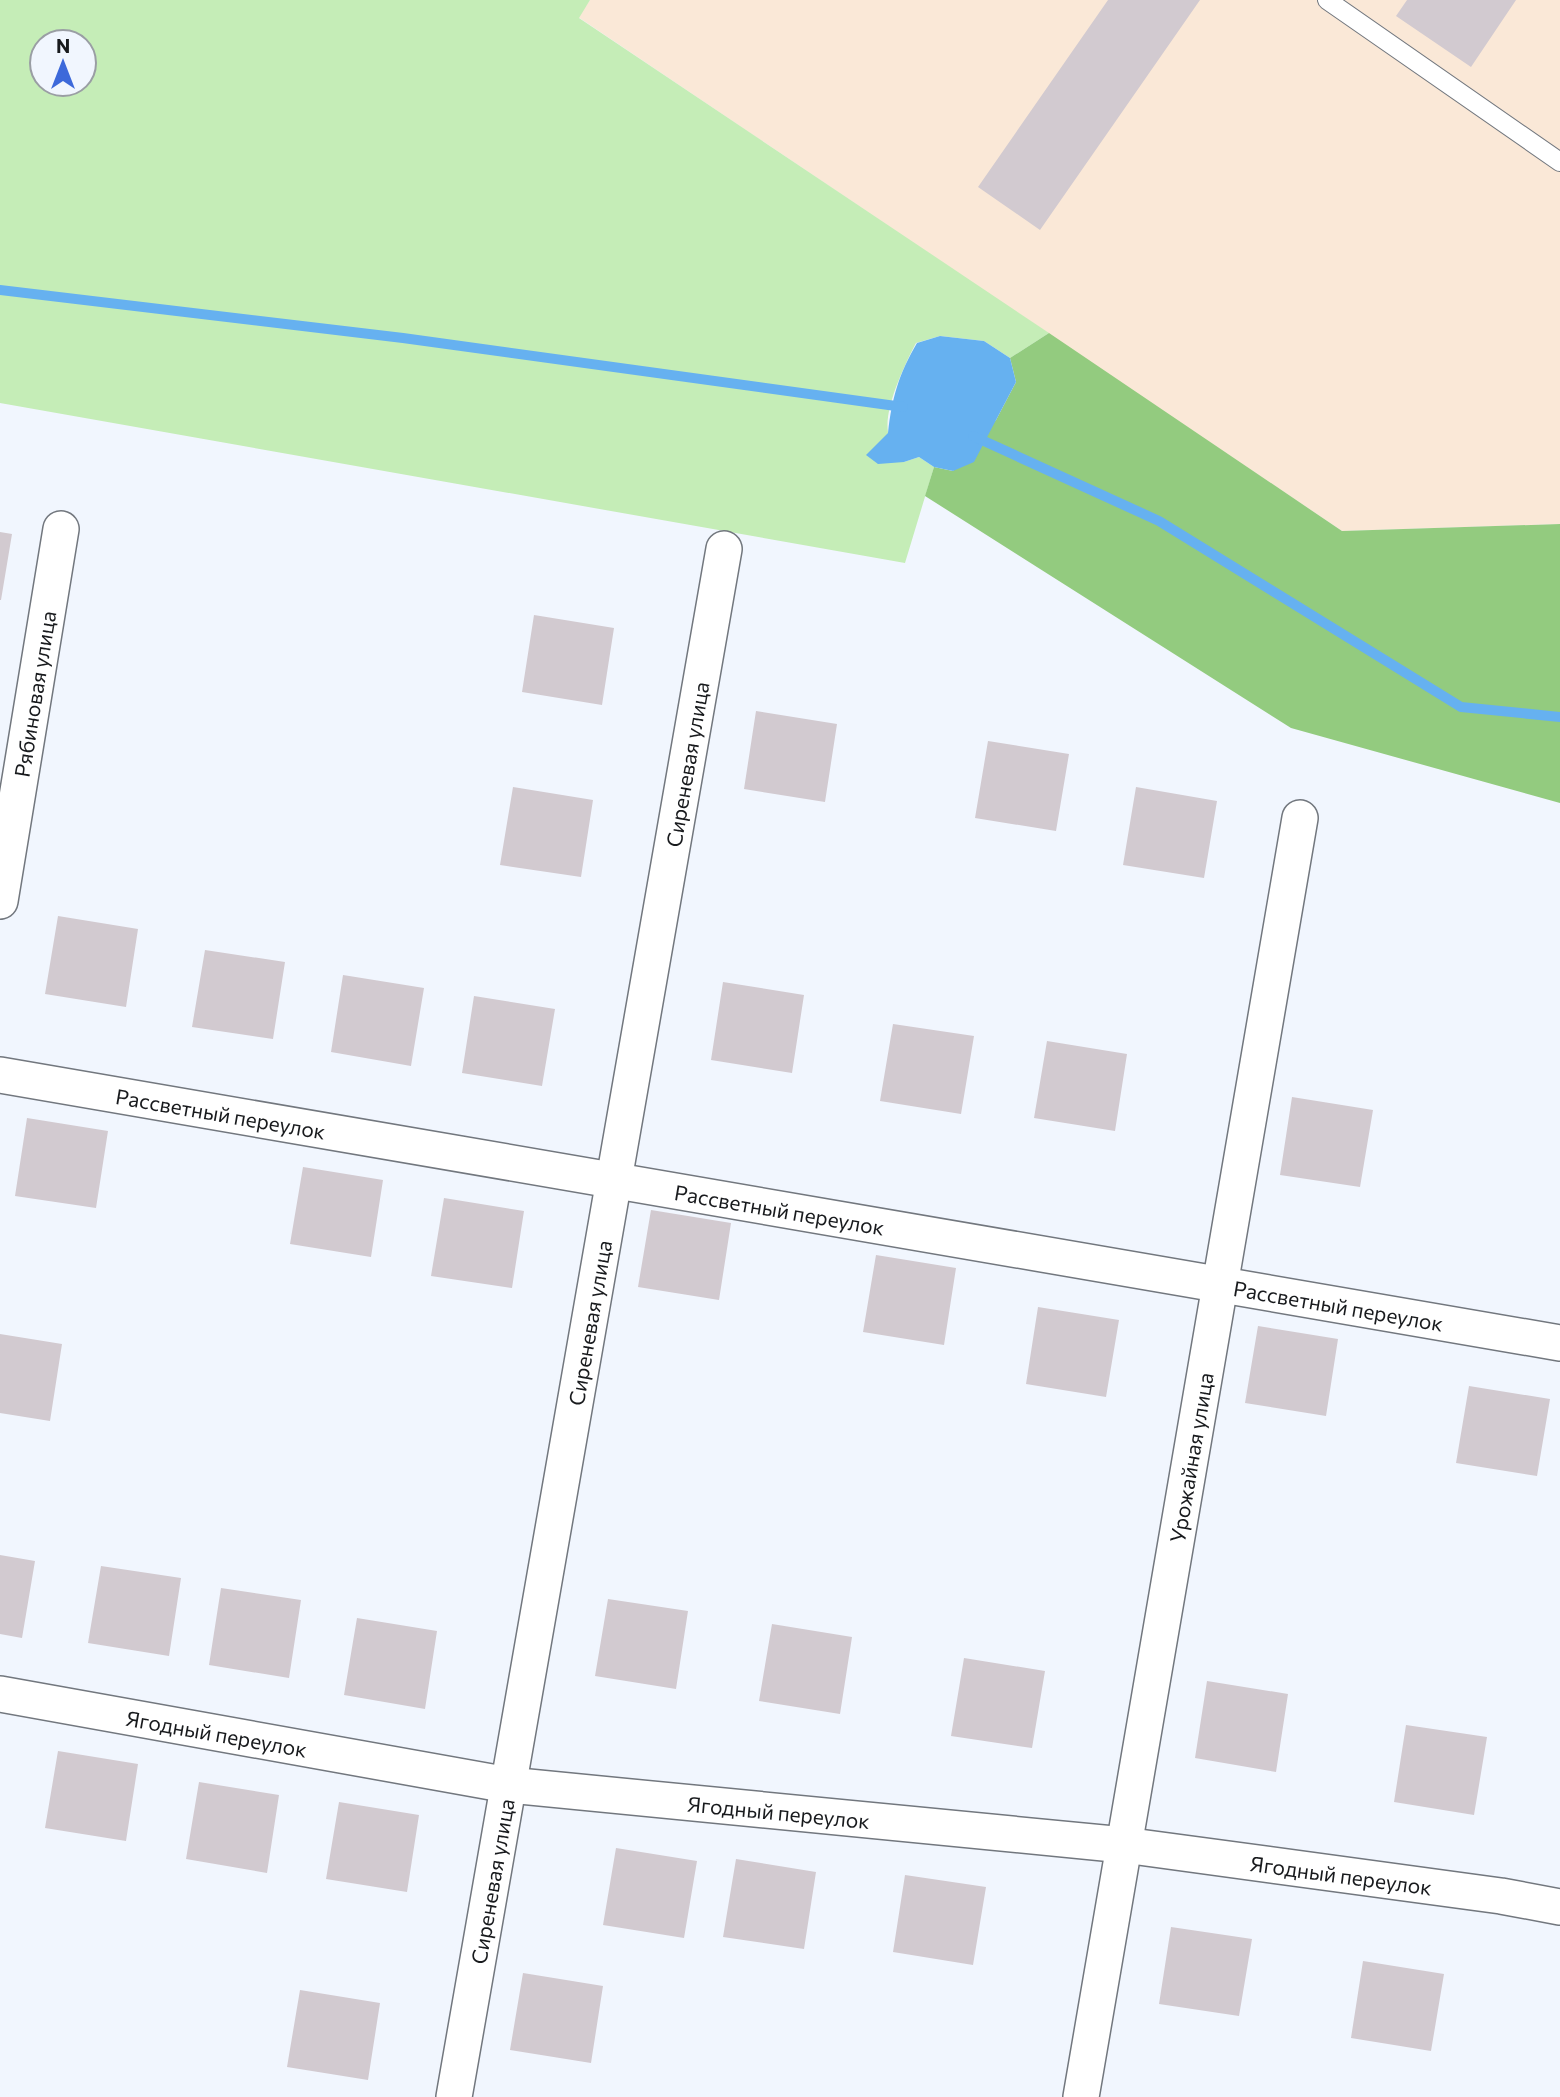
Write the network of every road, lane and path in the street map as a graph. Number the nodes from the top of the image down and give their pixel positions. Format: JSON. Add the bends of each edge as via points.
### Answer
{"nodes":[{"id":1,"x":1328,"y":0,"type":"edge"},
{"id":2,"x":1560,"y":162,"type":"edge"},
{"id":3,"x":61,"y":529,"type":"dead end"},
{"id":4,"x":724,"y":549,"type":"dead end"},
{"id":5,"x":1300,"y":818,"type":"dead end"},
{"id":6,"x":0,"y":901,"type":"edge"},
{"id":7,"x":0,"y":1075,"type":"edge"},
{"id":8,"x":614,"y":1180,"type":"junction"},
{"id":9,"x":1220,"y":1285,"type":"junction"},
{"id":10,"x":1560,"y":1343,"type":"edge"},
{"id":11,"x":0,"y":1694,"type":"edge"},
{"id":12,"x":508,"y":1785,"type":"junction"},
{"id":13,"x":1124,"y":1845,"type":"junction"},
{"id":14,"x":1560,"y":1907,"type":"edge"},
{"id":15,"x":454,"y":2097,"type":"edge"},
{"id":16,"x":1081,"y":2097,"type":"edge"}],
"edges":[{"from":1,"to":2,"type":"lane"},
{"from":3,"to":6,"type":"street","name":"Рябиновая улица"},
{"from":4,"to":8,"type":"street","name":"Сиреневая улица"},
{"from":5,"to":9,"type":"street","name":"Урожайная улица"},
{"from":7,"to":8,"type":"street","name":"Рассветный переулок"},
{"from":8,"to":9,"type":"street","name":"Рассветный переулок"},
{"from":8,"to":12,"type":"street","name":"Сиреневая улица"},
{"from":9,"to":10,"type":"street","name":"Рассветный переулок"},
{"from":9,"to":13,"type":"street","name":"Урожайная улица"},
{"from":11,"to":12,"type":"street","name":"Ягодный переулок"},
{"from":12,"to":13,"type":"street","name":"Ягодный переулок"},
{"from":12,"to":15,"type":"street","name":"Сиреневая улица"},
{"from":13,"to":14,"type":"street","name":"Ягодный переулок"},
{"from":13,"to":16,"type":"street","name":"Урожайная улица"}]}
